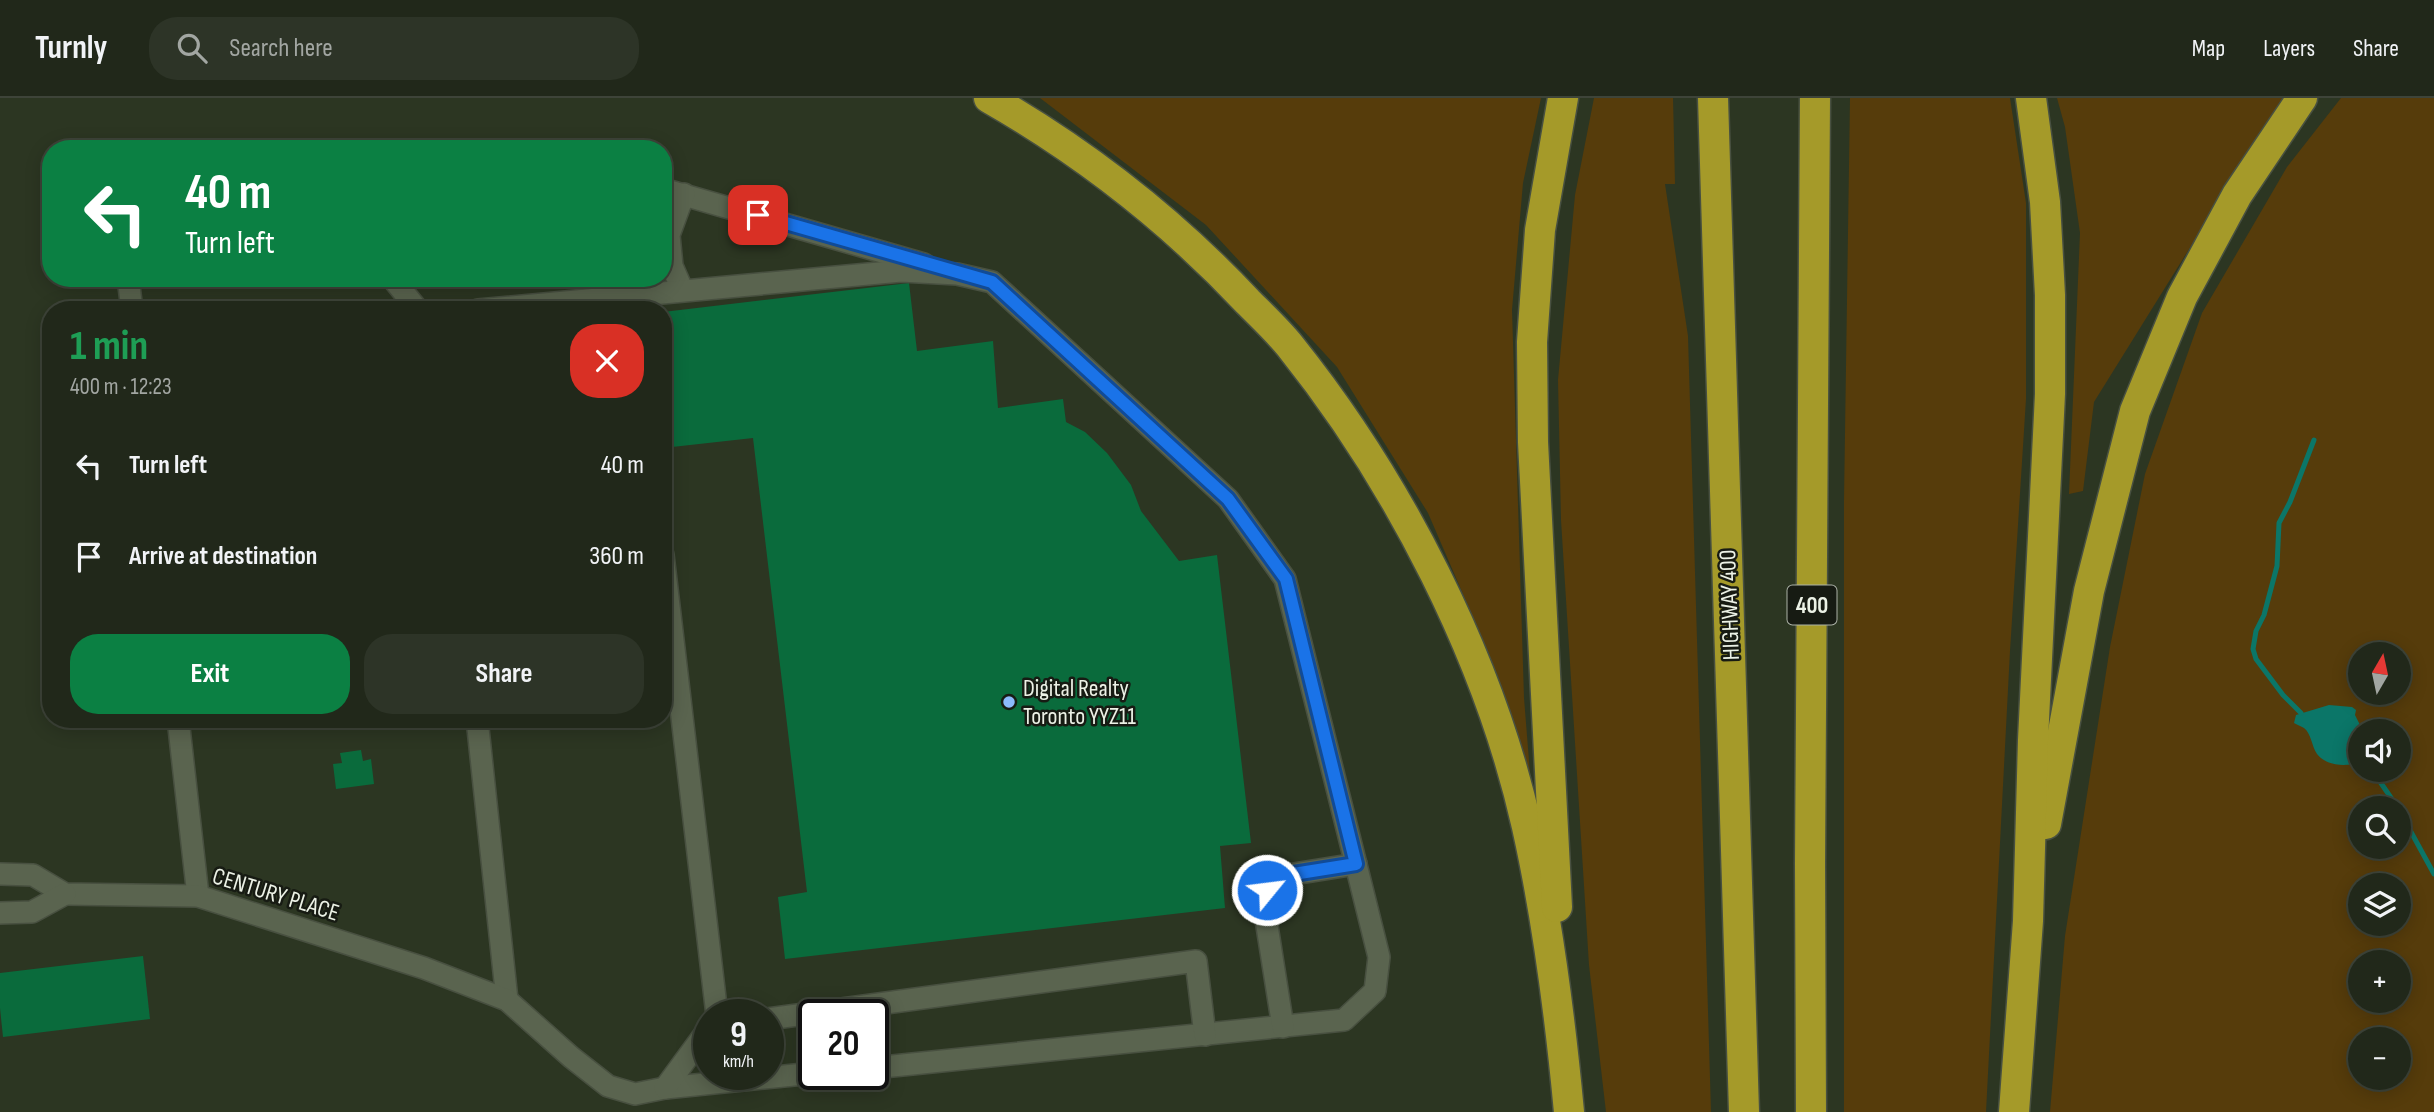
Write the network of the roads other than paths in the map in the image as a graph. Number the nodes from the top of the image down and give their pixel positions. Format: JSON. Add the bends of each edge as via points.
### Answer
{"nodes":[{"id":1,"x":989,"y":98,"type":"edge"},
{"id":2,"x":1563,"y":98,"type":"edge"},
{"id":3,"x":1713,"y":98,"type":"edge"},
{"id":4,"x":1815,"y":98,"type":"edge"},
{"id":5,"x":2031,"y":98,"type":"edge"},
{"id":6,"x":2302,"y":98,"type":"edge"},
{"id":7,"x":674,"y":191,"type":"edge"},
{"id":8,"x":672,"y":266,"type":"edge"},
{"id":9,"x":957,"y":274,"type":"junction"},
{"id":10,"x":400,"y":287,"type":"edge"},
{"id":11,"x":682,"y":289,"type":"junction"},
{"id":12,"x":411,"y":301,"type":"edge"},
{"id":13,"x":565,"y":301,"type":"edge"},
{"id":14,"x":672,"y":632,"type":"edge"},
{"id":15,"x":179,"y":728,"type":"edge"},
{"id":16,"x":478,"y":728,"type":"edge"},
{"id":17,"x":1356,"y":864,"type":"junction"},
{"id":18,"x":0,"y":874,"type":"edge"},
{"id":19,"x":65,"y":894,"type":"junction"},
{"id":20,"x":198,"y":896,"type":"junction"},
{"id":21,"x":0,"y":913,"type":"edge"},
{"id":22,"x":2028,"y":921,"type":"junction"},
{"id":23,"x":715,"y":999,"type":"edge"},
{"id":24,"x":507,"y":1000,"type":"junction"},
{"id":25,"x":784,"y":1017,"type":"edge"},
{"id":26,"x":1283,"y":1027,"type":"junction"},
{"id":27,"x":1205,"y":1035,"type":"junction"},
{"id":28,"x":1562,"y":1037,"type":"junction"},
{"id":29,"x":693,"y":1050,"type":"edge"},
{"id":30,"x":889,"y":1066,"type":"edge"},
{"id":31,"x":798,"y":1075,"type":"edge"},
{"id":32,"x":665,"y":1088,"type":"junction"},
{"id":33,"x":1569,"y":1112,"type":"edge"},
{"id":34,"x":1744,"y":1112,"type":"edge"},
{"id":35,"x":1811,"y":1112,"type":"edge"},
{"id":36,"x":2014,"y":1112,"type":"edge"}],
"edges":[{"from":1,"to":28,"type":"highway","via":[[1119,182],[1213,264],[1289,345],[1361,445],[1418,541],[1461,628],[1500,733],[1527,825]]},
{"from":2,"to":28,"type":"highway","via":[[1540,230],[1532,342]]},
{"from":3,"to":34,"type":"highway","name":"HIGHWAY 400"},
{"from":4,"to":35,"type":"highway","number":"400"},
{"from":5,"to":22,"type":"highway","via":[[2045,202],[2050,382]]},
{"from":6,"to":22,"type":"highway","via":[[2237,195],[2194,274],[2135,411],[2089,591]]},
{"from":7,"to":9,"type":"street"},
{"from":8,"to":11,"type":"street"},
{"from":9,"to":11,"type":"street","via":[[901,271]]},
{"from":9,"to":17,"type":"street","via":[[992,282],[1228,499],[1286,579]]},
{"from":10,"to":12,"type":"street"},
{"from":11,"to":13,"type":"street"},
{"from":14,"to":23,"type":"street"},
{"from":15,"to":20,"type":"street"},
{"from":16,"to":24,"type":"street"},
{"from":17,"to":26,"type":"street","via":[[1379,957],[1375,992],[1344,1020]]},
{"from":17,"to":26,"type":"street","via":[[1281,876],[1267,890],[1264,907]]},
{"from":18,"to":19,"type":"street","via":[[33,874]]},
{"from":19,"to":20,"type":"street","name":"CENTURY PLACE"},
{"from":19,"to":21,"type":"street","name":"CENTURY PLACE","via":[[32,912]]},
{"from":20,"to":24,"type":"street","name":"CENTURY PLACE","via":[[424,968]]},
{"from":22,"to":36,"type":"highway"},
{"from":24,"to":32,"type":"street","via":[[608,1086],[635,1094]]},
{"from":25,"to":27,"type":"street","via":[[1196,961]]},
{"from":26,"to":27,"type":"street"},
{"from":27,"to":30,"type":"street"},
{"from":28,"to":33,"type":"highway"},
{"from":29,"to":32,"type":"street"},
{"from":31,"to":32,"type":"street"}]}
